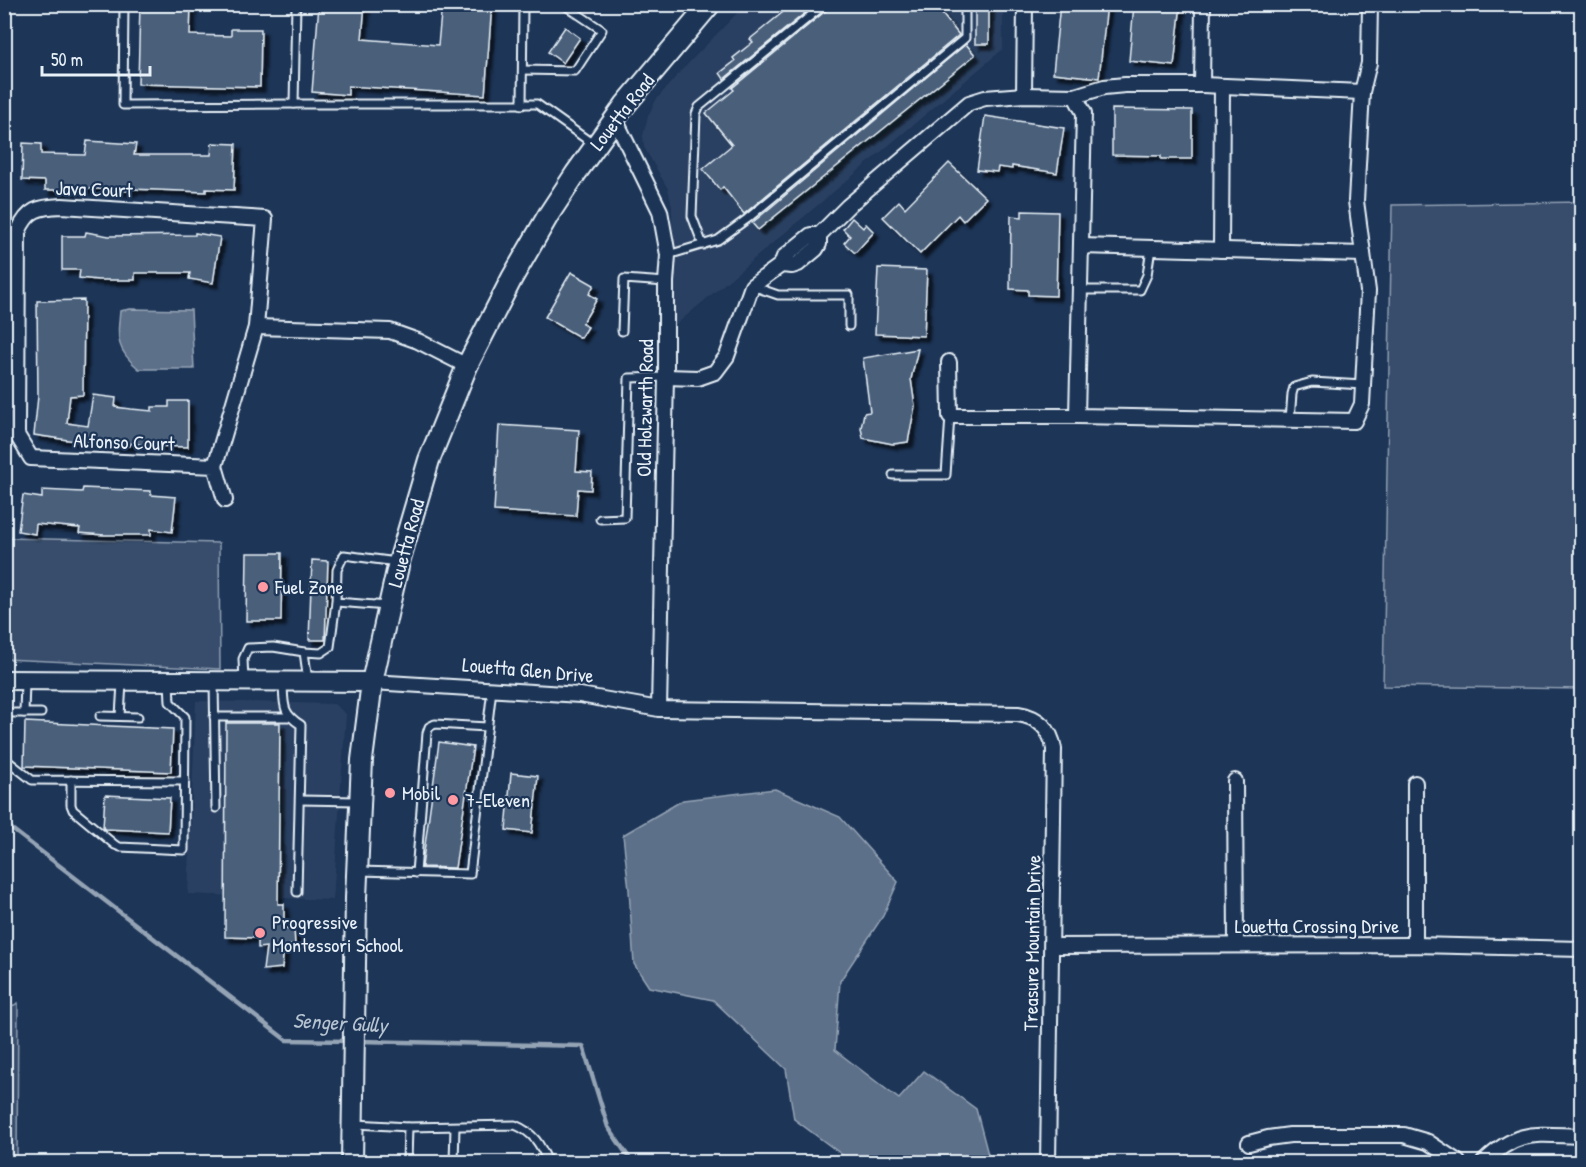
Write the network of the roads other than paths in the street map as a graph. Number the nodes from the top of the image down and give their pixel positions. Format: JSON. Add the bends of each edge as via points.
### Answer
{"nodes":[{"id":1,"x":124,"y":4,"type":"edge"},
{"id":2,"x":296,"y":4,"type":"edge"},
{"id":3,"x":523,"y":4,"type":"edge"},
{"id":4,"x":563,"y":4,"type":"edge"},
{"id":5,"x":710,"y":4,"type":"edge"},
{"id":6,"x":825,"y":4,"type":"edge"},
{"id":7,"x":965,"y":4,"type":"edge"},
{"id":8,"x":1025,"y":4,"type":"edge"},
{"id":9,"x":1203,"y":4,"type":"edge"},
{"id":10,"x":1370,"y":4,"type":"edge"},
{"id":11,"x":523,"y":70,"type":"junction"},
{"id":12,"x":1202,"y":85,"type":"junction"},
{"id":13,"x":1222,"y":86,"type":"junction"},
{"id":14,"x":1362,"y":92,"type":"junction"},
{"id":15,"x":1024,"y":95,"type":"junction"},
{"id":16,"x":1075,"y":96,"type":"junction"},
{"id":17,"x":294,"y":104,"type":"junction"},
{"id":18,"x":522,"y":105,"type":"junction"},
{"id":19,"x":615,"y":119,"type":"junction"},
{"id":20,"x":596,"y":146,"type":"junction"},
{"id":21,"x":703,"y":245,"type":"junction"},
{"id":22,"x":1081,"y":246,"type":"junction"},
{"id":23,"x":1151,"y":248,"type":"junction"},
{"id":24,"x":1221,"y":250,"type":"junction"},
{"id":25,"x":1363,"y":254,"type":"junction"},
{"id":26,"x":668,"y":255,"type":"junction"},
{"id":27,"x":666,"y":282,"type":"junction"},
{"id":28,"x":752,"y":286,"type":"junction"},
{"id":29,"x":1080,"y":290,"type":"junction"},
{"id":30,"x":849,"y":326,"type":"dead end"},
{"id":31,"x":256,"y":327,"type":"junction"},
{"id":32,"x":622,"y":331,"type":"dead end"},
{"id":33,"x":949,"y":363,"type":"dead end"},
{"id":34,"x":467,"y":366,"type":"junction"},
{"id":35,"x":666,"y":377,"type":"junction"},
{"id":36,"x":1363,"y":385,"type":"junction"},
{"id":37,"x":950,"y":416,"type":"junction"},
{"id":38,"x":1077,"y":416,"type":"junction"},
{"id":39,"x":1290,"y":420,"type":"junction"},
{"id":40,"x":31,"y":458,"type":"joint"},
{"id":41,"x":215,"y":466,"type":"junction"},
{"id":42,"x":892,"y":474,"type":"dead end"},
{"id":43,"x":225,"y":500,"type":"dead end"},
{"id":44,"x":600,"y":519,"type":"dead end"},
{"id":45,"x":399,"y":562,"type":"junction"},
{"id":46,"x":336,"y":602,"type":"junction"},
{"id":47,"x":389,"y":606,"type":"junction"},
{"id":48,"x":304,"y":652,"type":"junction"},
{"id":49,"x":4,"y":680,"type":"edge"},
{"id":50,"x":25,"y":680,"type":"junction"},
{"id":51,"x":122,"y":680,"type":"junction"},
{"id":52,"x":169,"y":681,"type":"junction"},
{"id":53,"x":214,"y":681,"type":"junction"},
{"id":54,"x":244,"y":681,"type":"junction"},
{"id":55,"x":283,"y":681,"type":"junction"},
{"id":56,"x":308,"y":681,"type":"junction"},
{"id":57,"x":372,"y":682,"type":"junction"},
{"id":58,"x":492,"y":689,"type":"junction"},
{"id":59,"x":659,"y":709,"type":"junction"},
{"id":60,"x":9,"y":713,"type":"dead end"},
{"id":61,"x":24,"y":713,"type":"junction"},
{"id":62,"x":41,"y":713,"type":"dead end"},
{"id":63,"x":100,"y":716,"type":"dead end"},
{"id":64,"x":120,"y":716,"type":"junction"},
{"id":65,"x":138,"y":717,"type":"dead end"},
{"id":66,"x":214,"y":717,"type":"junction"},
{"id":67,"x":289,"y":717,"type":"junction"},
{"id":68,"x":1044,"y":726,"type":"joint"},
{"id":69,"x":487,"y":728,"type":"junction"},
{"id":70,"x":4,"y":758,"type":"edge"},
{"id":71,"x":71,"y":780,"type":"junction"},
{"id":72,"x":185,"y":781,"type":"junction"},
{"id":73,"x":1235,"y":781,"type":"dead end"},
{"id":74,"x":1415,"y":783,"type":"dead end"},
{"id":75,"x":300,"y":800,"type":"junction"},
{"id":76,"x":360,"y":801,"type":"junction"},
{"id":77,"x":216,"y":808,"type":"dead end"},
{"id":78,"x":357,"y":871,"type":"junction"},
{"id":79,"x":416,"y":873,"type":"junction"},
{"id":80,"x":297,"y":892,"type":"dead end"},
{"id":81,"x":1236,"y":945,"type":"junction"},
{"id":82,"x":1415,"y":945,"type":"junction"},
{"id":83,"x":1052,"y":946,"type":"junction"},
{"id":84,"x":1581,"y":950,"type":"edge"},
{"id":85,"x":352,"y":1123,"type":"junction"},
{"id":86,"x":408,"y":1127,"type":"junction"},
{"id":87,"x":455,"y":1127,"type":"junction"},
{"id":88,"x":1581,"y":1136,"type":"edge"},
{"id":89,"x":1249,"y":1143,"type":"dead end"},
{"id":90,"x":352,"y":1162,"type":"edge"},
{"id":91,"x":407,"y":1162,"type":"edge"},
{"id":92,"x":454,"y":1162,"type":"edge"},
{"id":93,"x":548,"y":1162,"type":"edge"},
{"id":94,"x":1048,"y":1162,"type":"edge"},
{"id":95,"x":1458,"y":1162,"type":"edge"},
{"id":96,"x":1484,"y":1162,"type":"edge"}],
"edges":[{"from":1,"to":17,"type":"lane","via":[[123,105]]},
{"from":2,"to":17,"type":"lane"},
{"from":3,"to":11,"type":"lane"},
{"from":4,"to":11,"type":"lane","via":[[602,30],[575,71]]},
{"from":5,"to":19,"type":"main road","name":"Louetta Road"},
{"from":6,"to":21,"type":"lane","via":[[699,107],[692,216]]},
{"from":7,"to":21,"type":"lane","via":[[965,38],[747,219],[718,240]]},
{"from":8,"to":15,"type":"street"},
{"from":9,"to":12,"type":"street"},
{"from":10,"to":14,"type":"street","via":[[1369,63]]},
{"from":11,"to":18,"type":"lane"},
{"from":12,"to":13,"type":"street"},
{"from":12,"to":16,"type":"street","via":[[1125,85]]},
{"from":13,"to":14,"type":"street"},
{"from":13,"to":24,"type":"street"},
{"from":14,"to":25,"type":"street","via":[[1356,201]]},
{"from":15,"to":16,"type":"street"},
{"from":15,"to":28,"type":"street","via":[[969,103],[819,235],[811,235],[784,257],[781,265]]},
{"from":16,"to":22,"type":"street","via":[[1084,114]]},
{"from":17,"to":18,"type":"lane"},
{"from":18,"to":20,"type":"lane","via":[[537,105]]},
{"from":19,"to":20,"type":"main road","name":"Louetta Road"},
{"from":19,"to":26,"type":"street","name":"Old Holzwarth Road","via":[[660,211]]},
{"from":20,"to":34,"type":"main road","name":"Louetta Road","via":[[549,214]]},
{"from":21,"to":26,"type":"lane"},
{"from":22,"to":23,"type":"street"},
{"from":22,"to":29,"type":"street"},
{"from":23,"to":24,"type":"street"},
{"from":23,"to":29,"type":"lane","via":[[1140,290]]},
{"from":24,"to":25,"type":"street"},
{"from":25,"to":36,"type":"street","via":[[1368,291]]},
{"from":26,"to":27,"type":"street","name":"Old Holzwarth Road"},
{"from":27,"to":32,"type":"lane","via":[[624,279]]},
{"from":27,"to":35,"type":"street","name":"Old Holzwarth Road"},
{"from":28,"to":30,"type":"lane","via":[[778,294],[849,295]]},
{"from":28,"to":35,"type":"street","via":[[727,356],[715,372],[698,378]]},
{"from":29,"to":38,"type":"street"},
{"from":31,"to":34,"type":"street","via":[[390,331]]},
{"from":31,"to":40,"type":"street","name":"Java Court","via":[[265,219],[62,206],[32,211],[18,232],[16,435]]},
{"from":31,"to":41,"type":"street"},
{"from":33,"to":37,"type":"street"},
{"from":34,"to":45,"type":"main road","name":"Louetta Road","via":[[429,460]]},
{"from":35,"to":44,"type":"lane","via":[[629,378],[625,518]]},
{"from":35,"to":59,"type":"street","name":"Old Holzwarth Road"},
{"from":36,"to":39,"type":"street","via":[[1362,404],[1354,421]]},
{"from":36,"to":39,"type":"lane","via":[[1312,382],[1294,387]]},
{"from":37,"to":38,"type":"street"},
{"from":37,"to":42,"type":"lane","via":[[946,475]]},
{"from":38,"to":39,"type":"street"},
{"from":40,"to":41,"type":"street","name":"Alfonso Court"},
{"from":41,"to":43,"type":"street"},
{"from":45,"to":46,"type":"lane","via":[[344,555],[338,570]]},
{"from":45,"to":47,"type":"main road","name":"Louetta Road"},
{"from":46,"to":47,"type":"lane"},
{"from":46,"to":48,"type":"lane","via":[[330,647],[321,653]]},
{"from":47,"to":57,"type":"main road","name":"Louetta Road"},
{"from":48,"to":54,"type":"lane","via":[[248,648],[243,659]]},
{"from":48,"to":56,"type":"lane"},
{"from":49,"to":50,"type":"street","name":"Louetta Glen Drive"},
{"from":50,"to":51,"type":"street","name":"Louetta Glen Drive"},
{"from":50,"to":61,"type":"lane"},
{"from":51,"to":52,"type":"street","name":"Louetta Glen Drive"},
{"from":51,"to":64,"type":"lane"},
{"from":52,"to":53,"type":"street","name":"Louetta Glen Drive"},
{"from":52,"to":72,"type":"lane","via":[[170,702],[186,717]]},
{"from":53,"to":54,"type":"street","name":"Louetta Glen Drive"},
{"from":53,"to":66,"type":"lane"},
{"from":54,"to":55,"type":"street","name":"Louetta Glen Drive"},
{"from":55,"to":56,"type":"street","name":"Louetta Glen Drive"},
{"from":55,"to":67,"type":"lane"},
{"from":56,"to":57,"type":"street","name":"Louetta Glen Drive"},
{"from":57,"to":58,"type":"street","name":"Louetta Glen Drive"},
{"from":57,"to":76,"type":"main road","name":"Louetta Road"},
{"from":58,"to":59,"type":"street","name":"Louetta Glen Drive","via":[[580,695]]},
{"from":58,"to":69,"type":"lane"},
{"from":59,"to":68,"type":"street","name":"Louetta Glen Drive","via":[[1018,714],[1028,715]]},
{"from":60,"to":61,"type":"lane"},
{"from":61,"to":62,"type":"lane"},
{"from":63,"to":64,"type":"lane"},
{"from":64,"to":65,"type":"lane"},
{"from":66,"to":67,"type":"lane"},
{"from":66,"to":77,"type":"lane"},
{"from":67,"to":75,"type":"lane","via":[[301,725]]},
{"from":68,"to":83,"type":"street","name":"Treasure Mountain Drive","via":[[1054,749]]},
{"from":69,"to":79,"type":"lane","via":[[470,874]]},
{"from":69,"to":79,"type":"lane","via":[[435,724],[429,727]]},
{"from":70,"to":71,"type":"lane","via":[[32,780]]},
{"from":71,"to":72,"type":"lane"},
{"from":71,"to":72,"type":"lane","via":[[73,810],[115,845],[184,850]]},
{"from":73,"to":81,"type":"street"},
{"from":74,"to":82,"type":"street"},
{"from":75,"to":76,"type":"lane"},
{"from":75,"to":80,"type":"lane"},
{"from":76,"to":78,"type":"main road","name":"Louetta Road"},
{"from":78,"to":79,"type":"lane"},
{"from":78,"to":85,"type":"main road","name":"Louetta Road"},
{"from":81,"to":82,"type":"street","name":"Louetta Crossing Drive"},
{"from":81,"to":83,"type":"street","name":"Louetta Crossing Drive"},
{"from":82,"to":84,"type":"street","name":"Louetta Crossing Drive"},
{"from":83,"to":94,"type":"street","name":"Treasure Mountain Drive"},
{"from":85,"to":86,"type":"lane"},
{"from":85,"to":90,"type":"main road","name":"Louetta Road"},
{"from":86,"to":87,"type":"lane"},
{"from":86,"to":91,"type":"lane"},
{"from":87,"to":92,"type":"lane"},
{"from":87,"to":93,"type":"lane","via":[[515,1125],[529,1131]]},
{"from":88,"to":96,"type":"street","via":[[1527,1135],[1503,1144]]},
{"from":89,"to":95,"type":"street","via":[[1290,1135],[1404,1135],[1428,1142]]}]}
